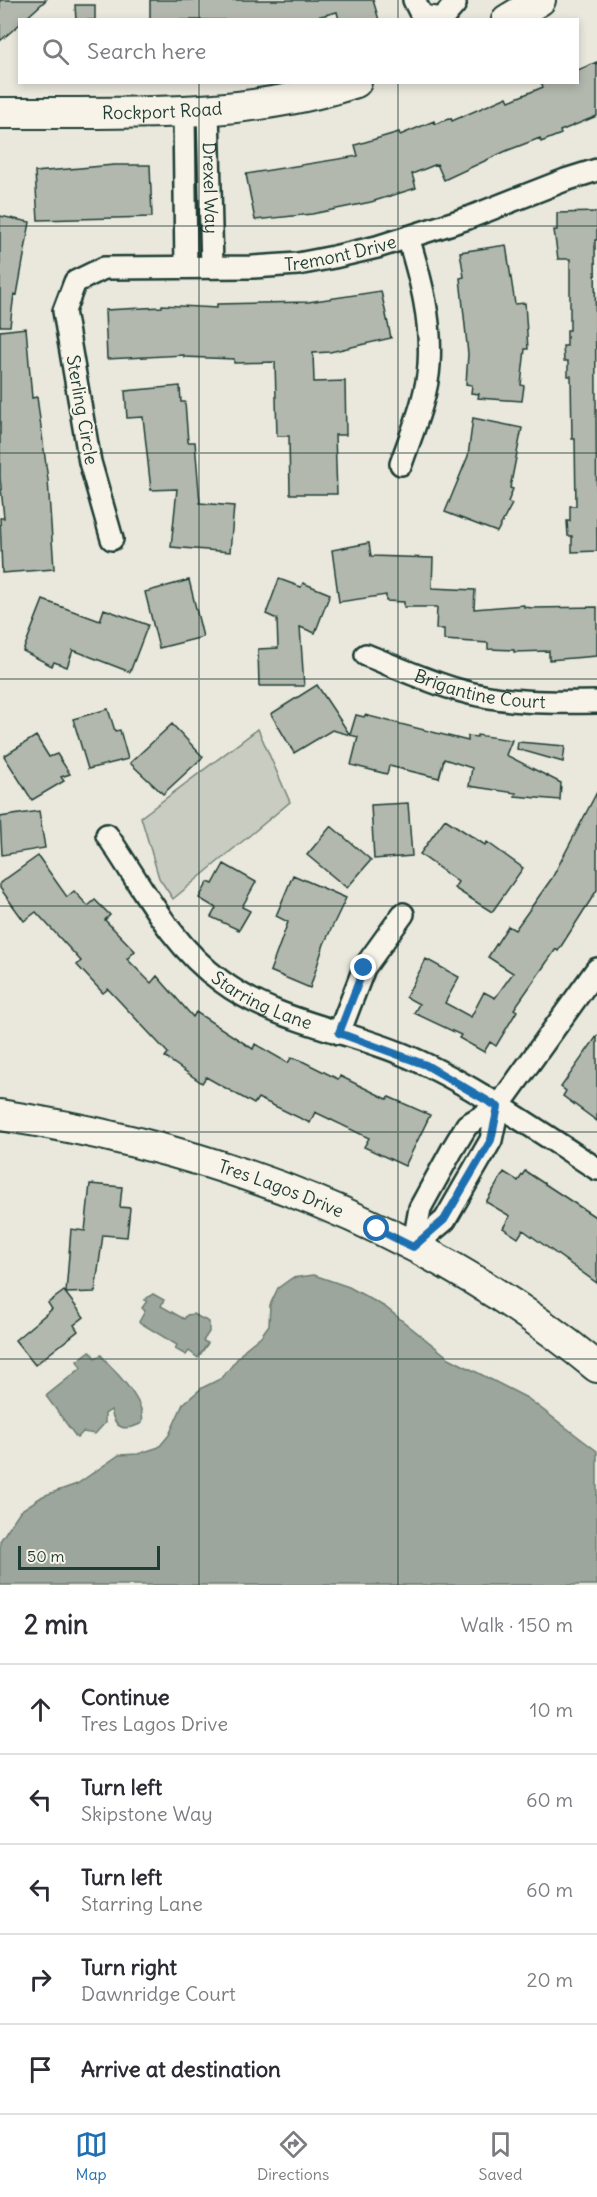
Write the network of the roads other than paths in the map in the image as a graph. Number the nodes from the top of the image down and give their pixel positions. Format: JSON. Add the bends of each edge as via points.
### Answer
{"nodes":[{"id":1,"x":414,"y":0,"type":"edge"},
{"id":2,"x":453,"y":0,"type":"edge"},
{"id":3,"x":540,"y":0,"type":"edge"},
{"id":4,"x":435,"y":18,"type":"edge"},
{"id":5,"x":443,"y":18,"type":"edge"},
{"id":6,"x":510,"y":18,"type":"edge"},
{"id":7,"x":350,"y":84,"type":"edge"},
{"id":8,"x":196,"y":110,"type":"junction"},
{"id":9,"x":0,"y":113,"type":"edge"},
{"id":10,"x":597,"y":170,"type":"edge"},
{"id":11,"x":211,"y":192,"type":"junction"},
{"id":12,"x":184,"y":194,"type":"junction"},
{"id":13,"x":408,"y":237,"type":"junction"},
{"id":14,"x":186,"y":267,"type":"junction"},
{"id":15,"x":212,"y":267,"type":"junction"},
{"id":16,"x":75,"y":282,"type":"joint"},
{"id":17,"x":401,"y":464,"type":"dead end"},
{"id":18,"x":111,"y":539,"type":"dead end"},
{"id":19,"x":366,"y":655,"type":"dead end"},
{"id":20,"x":597,"y":702,"type":"edge"},
{"id":21,"x":107,"y":835,"type":"dead end"},
{"id":22,"x":403,"y":914,"type":"dead end"},
{"id":23,"x":597,"y":969,"type":"edge"},
{"id":24,"x":339,"y":1033,"type":"junction"},
{"id":25,"x":498,"y":1107,"type":"junction"},
{"id":26,"x":0,"y":1115,"type":"edge"},
{"id":27,"x":597,"y":1169,"type":"edge"},
{"id":28,"x":413,"y":1247,"type":"junction"},
{"id":29,"x":597,"y":1367,"type":"edge"}],
"edges":[{"from":1,"to":4,"type":"street","via":[[422,16]]},
{"from":2,"to":5,"type":"street","via":[[455,4]]},
{"from":3,"to":6,"type":"street"},
{"from":7,"to":8,"type":"street","name":"Rockport Road","via":[[259,104]]},
{"from":8,"to":9,"type":"street","name":"Rockport Road"},
{"from":8,"to":11,"type":"street","name":"Drexel Way"},
{"from":8,"to":12,"type":"street","name":"Drexel Way"},
{"from":10,"to":13,"type":"street","name":"Tremont Drive"},
{"from":11,"to":12,"type":"street"},
{"from":11,"to":15,"type":"street","name":"Drexel Way"},
{"from":12,"to":14,"type":"street","name":"Drexel Way"},
{"from":13,"to":15,"type":"street","name":"Tremont Drive","via":[[298,264]]},
{"from":13,"to":17,"type":"street","via":[[423,288],[429,327],[429,367]]},
{"from":14,"to":15,"type":"street","name":"Tremont Drive"},
{"from":14,"to":16,"type":"street","name":"Tremont Drive","via":[[104,268]]},
{"from":16,"to":18,"type":"street","name":"Sterling Circle","via":[[64,311],[90,462]]},
{"from":19,"to":20,"type":"street","name":"Brigantine Court","via":[[458,690],[501,699]]},
{"from":21,"to":24,"type":"street","name":"Starring Lane","via":[[192,957],[222,982],[288,1017]]},
{"from":22,"to":24,"type":"street","via":[[364,968]]},
{"from":23,"to":25,"type":"street"},
{"from":24,"to":25,"type":"street","name":"Starring Lane","via":[[426,1065]]},
{"from":25,"to":27,"type":"street","name":"Starring Lane"},
{"from":25,"to":28,"type":"street","via":[[467,1125],[420,1208]]},
{"from":26,"to":28,"type":"street","name":"Tres Lagos Drive","via":[[68,1126],[179,1153],[316,1200]]},
{"from":28,"to":29,"type":"street","name":"Tres Lagos Drive","via":[[499,1297]]}]}
